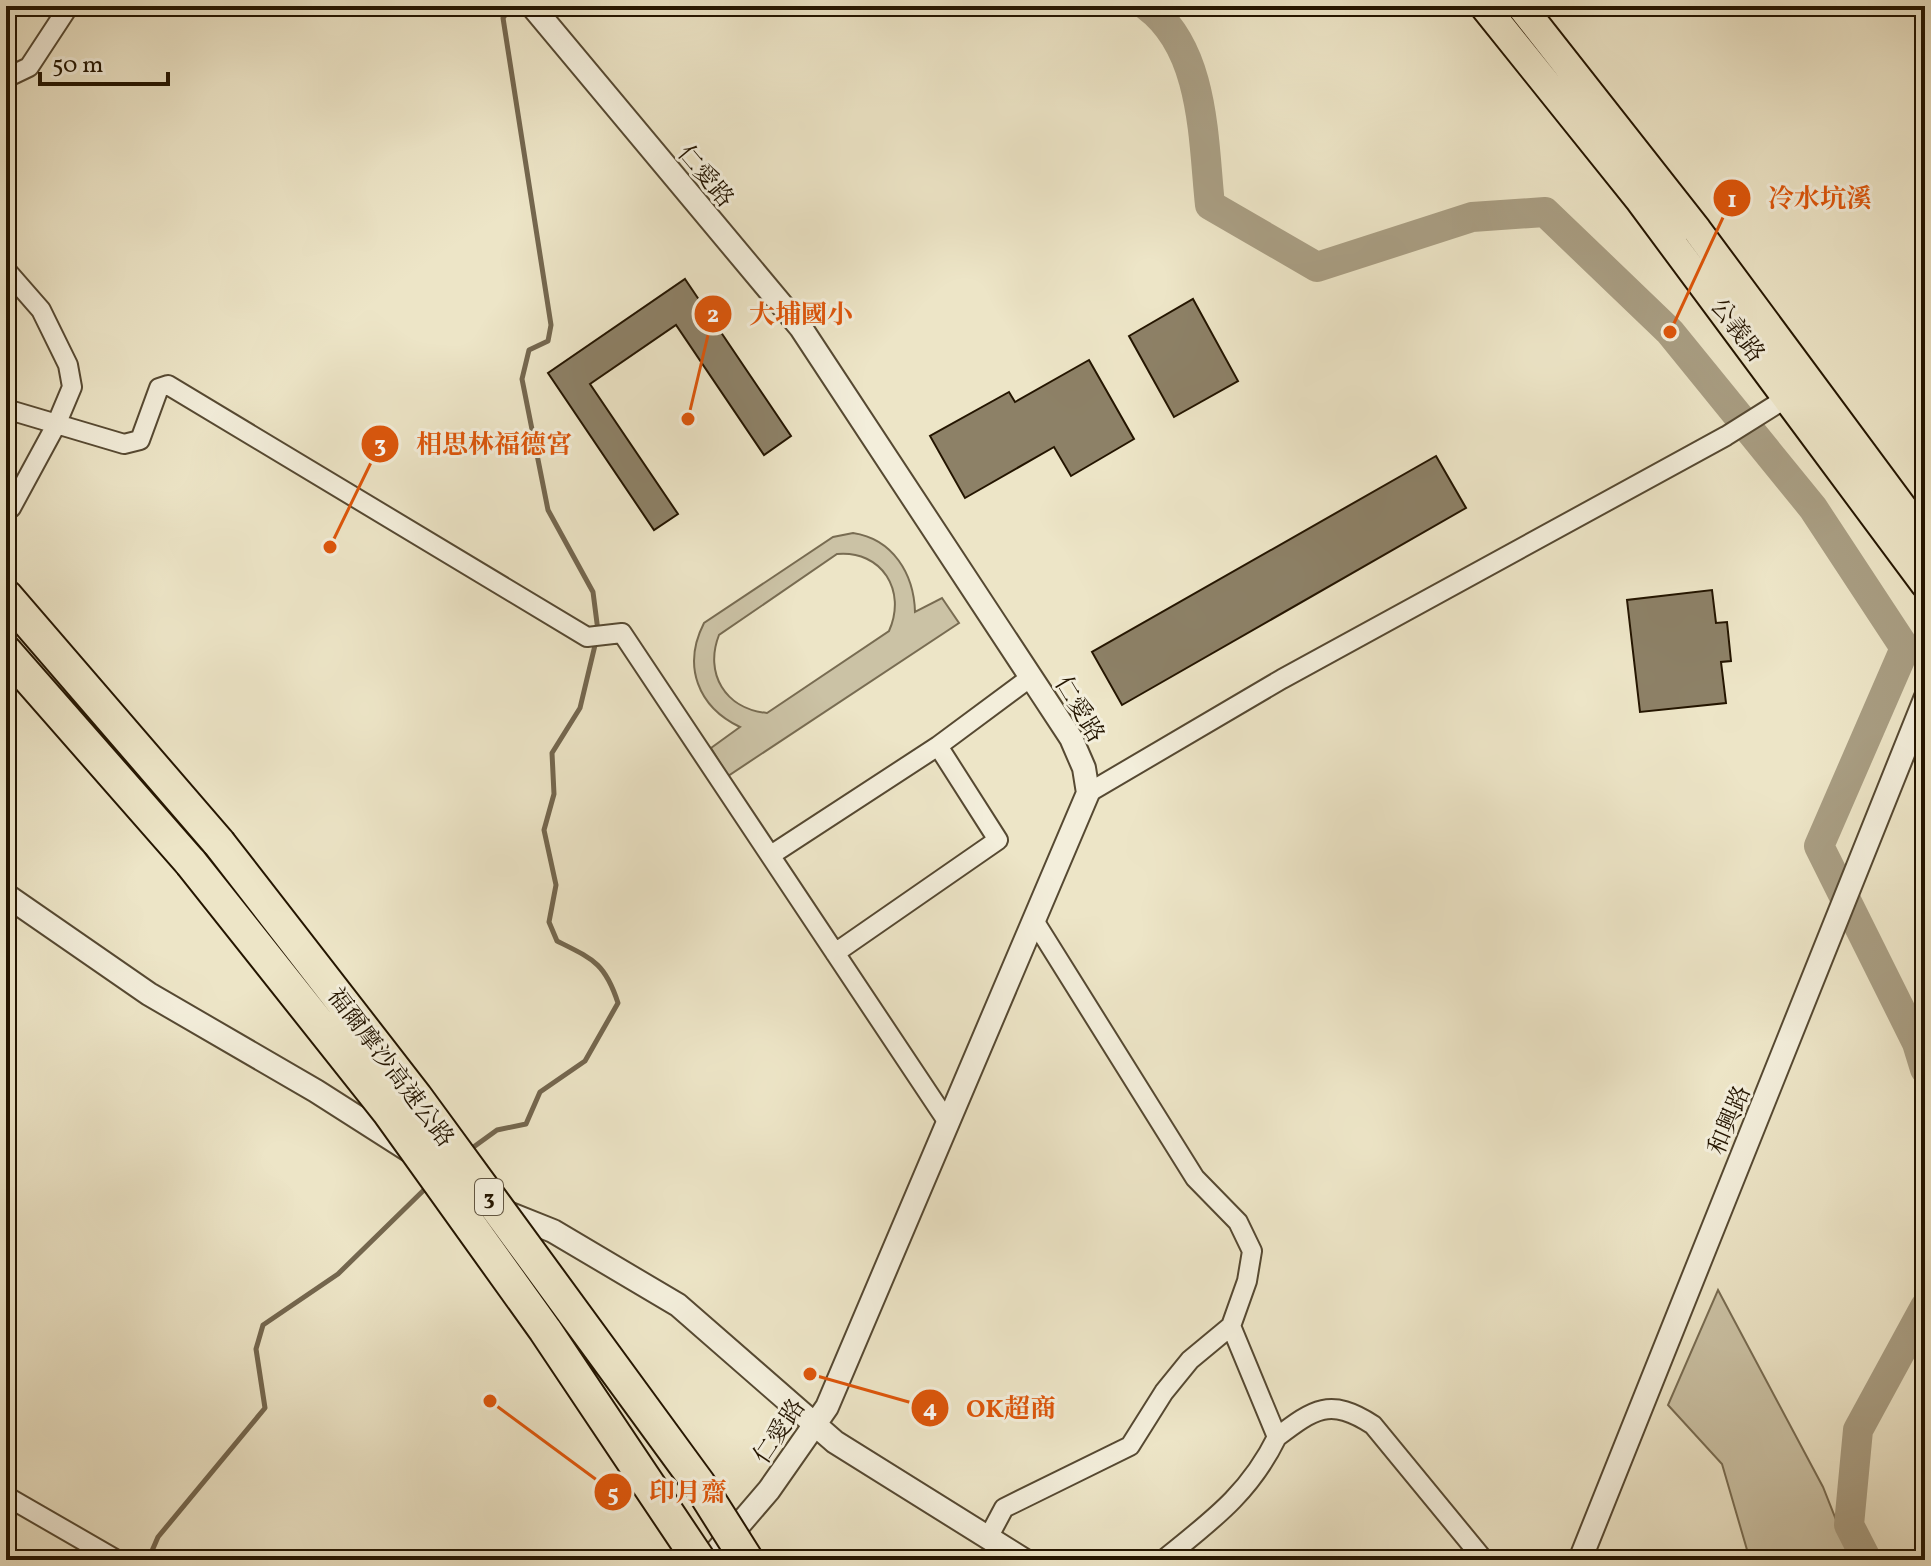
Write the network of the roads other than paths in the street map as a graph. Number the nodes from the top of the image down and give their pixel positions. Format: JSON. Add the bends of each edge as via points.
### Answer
{"nodes":[{"id":1,"x":69,"y":6,"type":"edge"},
{"id":2,"x":532,"y":6,"type":"edge"},
{"id":3,"x":1484,"y":6,"type":"edge"},
{"id":4,"x":1521,"y":6,"type":"edge"},
{"id":5,"x":6,"y":78,"type":"edge"},
{"id":6,"x":6,"y":270,"type":"edge"},
{"id":7,"x":1790,"y":396,"type":"junction"},
{"id":8,"x":6,"y":409,"type":"edge"},
{"id":9,"x":56,"y":425,"type":"junction"},
{"id":10,"x":11,"y":508,"type":"dead end"},
{"id":11,"x":1925,"y":538,"type":"edge"},
{"id":12,"x":1925,"y":584,"type":"edge"},
{"id":13,"x":6,"y":596,"type":"edge"},
{"id":14,"x":6,"y":652,"type":"edge"},
{"id":15,"x":1031,"y":677,"type":"junction"},
{"id":16,"x":1925,"y":699,"type":"edge"},
{"id":17,"x":938,"y":746,"type":"junction"},
{"id":18,"x":1088,"y":793,"type":"junction"},
{"id":19,"x":771,"y":855,"type":"junction"},
{"id":20,"x":6,"y":895,"type":"edge"},
{"id":21,"x":1035,"y":922,"type":"junction"},
{"id":22,"x":835,"y":953,"type":"junction"},
{"id":23,"x":949,"y":1124,"type":"junction"},
{"id":24,"x":1231,"y":1326,"type":"junction"},
{"id":25,"x":816,"y":1425,"type":"junction"},
{"id":26,"x":1277,"y":1437,"type":"junction"},
{"id":27,"x":6,"y":1496,"type":"edge"},
{"id":28,"x":988,"y":1538,"type":"junction"},
{"id":29,"x":117,"y":1560,"type":"edge"},
{"id":30,"x":699,"y":1560,"type":"edge"},
{"id":31,"x":709,"y":1560,"type":"edge"},
{"id":32,"x":747,"y":1560,"type":"edge"},
{"id":33,"x":1024,"y":1560,"type":"edge"},
{"id":34,"x":1163,"y":1560,"type":"edge"},
{"id":35,"x":1484,"y":1560,"type":"edge"},
{"id":36,"x":1580,"y":1560,"type":"edge"}],
"edges":[{"from":1,"to":5,"type":"street","via":[[29,67]]},
{"from":2,"to":15,"type":"street","name":"仁愛路","via":[[801,328]]},
{"from":3,"to":7,"type":"main road","name":"公義路"},
{"from":4,"to":7,"type":"main road","name":"公義路"},
{"from":6,"to":9,"type":"street","via":[[41,310],[68,365],[72,387]]},
{"from":7,"to":11,"type":"main road","name":"公義路"},
{"from":7,"to":12,"type":"main road","name":"公義路"},
{"from":7,"to":18,"type":"street"},
{"from":8,"to":9,"type":"street"},
{"from":9,"to":10,"type":"street"},
{"from":9,"to":19,"type":"street","via":[[135,444],[159,388],[168,385],[587,637],[622,633]]},
{"from":13,"to":32,"type":"highway","name":"福爾摩沙高速公路","number":"3","bridge":true,"via":[[219,843],[416,1097],[699,1484]]},
{"from":14,"to":30,"type":"highway","name":"福爾摩沙高速公路","number":"3","bridge":true,"via":[[191,863],[388,1111],[545,1330]]},
{"from":15,"to":17,"type":"street"},
{"from":15,"to":18,"type":"street","name":"仁愛路","via":[[1071,738]]},
{"from":16,"to":36,"type":"street","name":"和興路"},
{"from":17,"to":19,"type":"street"},
{"from":17,"to":22,"type":"street","via":[[998,840]]},
{"from":18,"to":21,"type":"street","name":"仁愛路"},
{"from":19,"to":22,"type":"street"},
{"from":20,"to":25,"type":"street","via":[[149,994],[316,1091],[511,1217],[553,1231],[678,1305]]},
{"from":21,"to":23,"type":"street","name":"仁愛路"},
{"from":21,"to":24,"type":"street","via":[[1195,1178],[1238,1222],[1252,1251]]},
{"from":22,"to":23,"type":"street"},
{"from":23,"to":25,"type":"street","name":"仁愛路"},
{"from":24,"to":26,"type":"street"},
{"from":24,"to":28,"type":"street","via":[[1190,1360],[1130,1446],[1004,1508]]},
{"from":25,"to":28,"type":"street"},
{"from":25,"to":31,"type":"street","name":"仁愛路"},
{"from":26,"to":34,"type":"street","via":[[1263,1466],[1233,1503]]},
{"from":26,"to":35,"type":"street","via":[[1311,1411],[1353,1412],[1373,1425]]},
{"from":27,"to":29,"type":"street"},
{"from":28,"to":33,"type":"street"}]}
